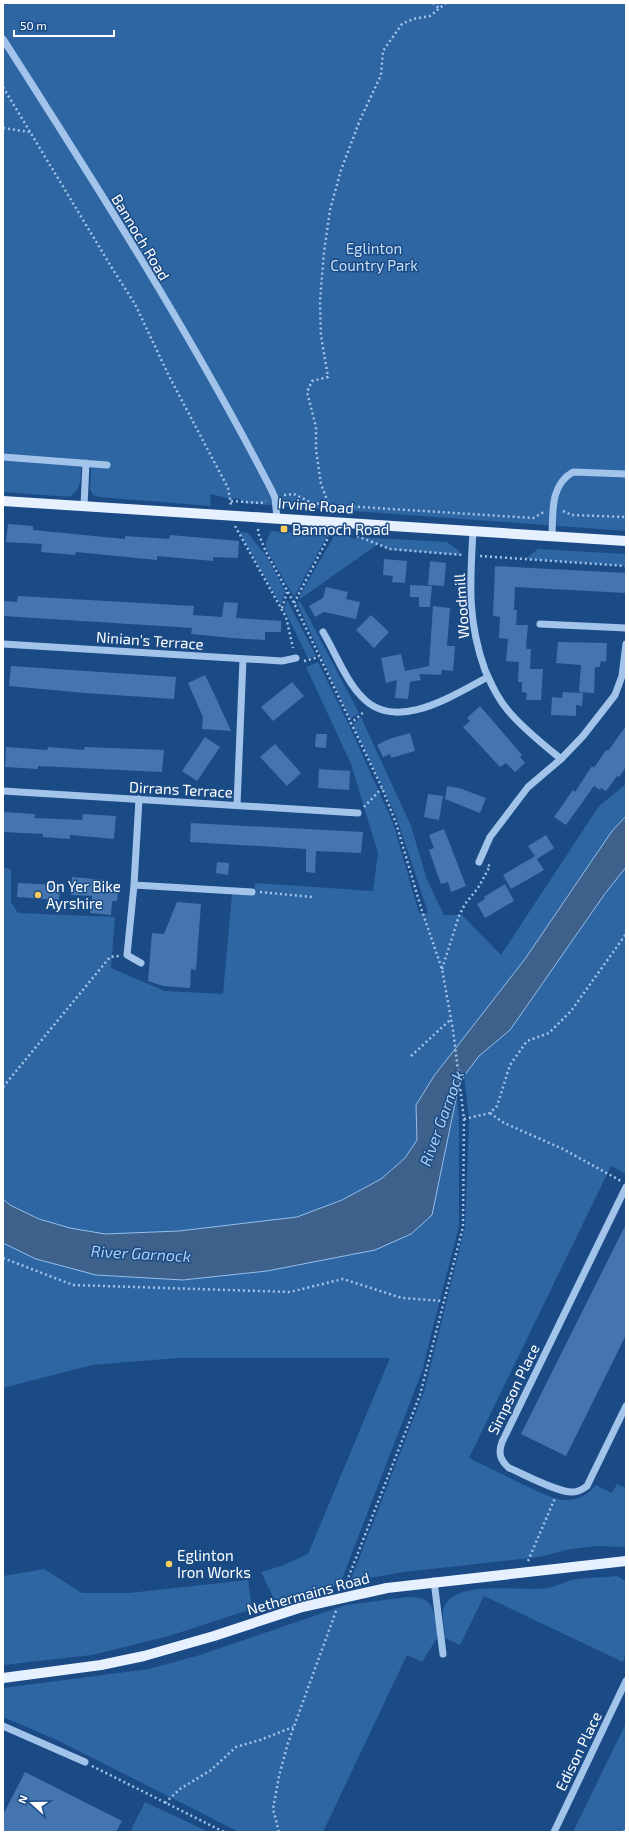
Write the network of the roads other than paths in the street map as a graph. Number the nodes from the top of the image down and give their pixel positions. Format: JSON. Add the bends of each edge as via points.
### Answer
{"nodes":[{"id":1,"x":3,"y":39,"type":"edge"},
{"id":2,"x":3,"y":457,"type":"edge"},
{"id":3,"x":86,"y":463,"type":"junction"},
{"id":4,"x":107,"y":465,"type":"dead end"},
{"id":5,"x":626,"y":474,"type":"edge"},
{"id":6,"x":3,"y":501,"type":"edge"},
{"id":7,"x":84,"y":506,"type":"junction"},
{"id":8,"x":277,"y":518,"type":"junction"},
{"id":9,"x":473,"y":531,"type":"junction"},
{"id":10,"x":552,"y":536,"type":"junction"},
{"id":11,"x":626,"y":541,"type":"edge"},
{"id":12,"x":540,"y":624,"type":"dead end"},
{"id":13,"x":626,"y":628,"type":"edge"},
{"id":14,"x":323,"y":632,"type":"dead end"},
{"id":15,"x":3,"y":644,"type":"edge"},
{"id":16,"x":626,"y":644,"type":"edge"},
{"id":17,"x":296,"y":658,"type":"road end"},
{"id":18,"x":243,"y":659,"type":"junction"},
{"id":19,"x":488,"y":677,"type":"junction"},
{"id":20,"x":561,"y":759,"type":"junction"},
{"id":21,"x":3,"y":791,"type":"edge"},
{"id":22,"x":139,"y":799,"type":"junction"},
{"id":23,"x":237,"y":805,"type":"junction"},
{"id":24,"x":358,"y":813,"type":"road end"},
{"id":25,"x":479,"y":862,"type":"road end"},
{"id":26,"x":134,"y":885,"type":"junction"},
{"id":27,"x":252,"y":892,"type":"road end"},
{"id":28,"x":141,"y":963,"type":"dead end"},
{"id":29,"x":626,"y":1187,"type":"edge"},
{"id":30,"x":626,"y":1406,"type":"edge"},
{"id":31,"x":626,"y":1561,"type":"edge"},
{"id":32,"x":434,"y":1581,"type":"junction"},
{"id":33,"x":443,"y":1654,"type":"dead end"},
{"id":34,"x":3,"y":1678,"type":"edge"},
{"id":35,"x":626,"y":1681,"type":"edge"},
{"id":36,"x":3,"y":1726,"type":"edge"},
{"id":37,"x":85,"y":1762,"type":"road end"},
{"id":38,"x":554,"y":1832,"type":"edge"}],
"edges":[{"from":1,"to":8,"type":"street","name":"Bannoch Road","via":[[152,280],[226,406],[271,489]]},
{"from":2,"to":3,"type":"street"},
{"from":3,"to":4,"type":"street"},
{"from":3,"to":7,"type":"street"},
{"from":5,"to":10,"type":"street","via":[[573,472],[561,480],[555,492]]},
{"from":6,"to":7,"type":"main road","name":"Irvine Road"},
{"from":7,"to":8,"type":"main road","name":"Irvine Road"},
{"from":8,"to":9,"type":"main road","name":"Irvine Road"},
{"from":9,"to":10,"type":"main road","name":"Irvine Road"},
{"from":9,"to":19,"type":"street","name":"Woodmill","via":[[470,576],[473,628]]},
{"from":10,"to":11,"type":"main road","name":"Irvine Road"},
{"from":12,"to":13,"type":"street"},
{"from":14,"to":19,"type":"street","via":[[356,690],[372,706],[392,711],[417,710],[433,706]]},
{"from":15,"to":18,"type":"street","name":"Ninian's Terrace"},
{"from":16,"to":20,"type":"street","via":[[620,687],[616,696]]},
{"from":17,"to":18,"type":"street","name":"Ninian's Terrace","via":[[282,661]]},
{"from":18,"to":23,"type":"street"},
{"from":19,"to":20,"type":"street","name":"Woodmill","via":[[510,714],[526,731]]},
{"from":20,"to":25,"type":"street","via":[[528,787],[512,807],[490,837]]},
{"from":21,"to":22,"type":"street","name":"Dirrans Terrace"},
{"from":22,"to":23,"type":"street","name":"Dirrans Terrace"},
{"from":22,"to":26,"type":"street"},
{"from":23,"to":24,"type":"street","name":"Dirrans Terrace"},
{"from":26,"to":27,"type":"street"},
{"from":26,"to":28,"type":"street","via":[[127,955]]},
{"from":29,"to":30,"type":"street","name":"Simpson Place","via":[[500,1448],[503,1462],[509,1468],[559,1489],[574,1492],[587,1486]]},
{"from":31,"to":32,"type":"main road","name":"Nethermains Road"},
{"from":32,"to":33,"type":"street"},
{"from":32,"to":34,"type":"main road","name":"Nethermains Road","via":[[387,1588],[302,1607],[214,1636],[101,1666]]},
{"from":35,"to":38,"type":"street","name":"Edison Place"},
{"from":36,"to":37,"type":"street"}]}
